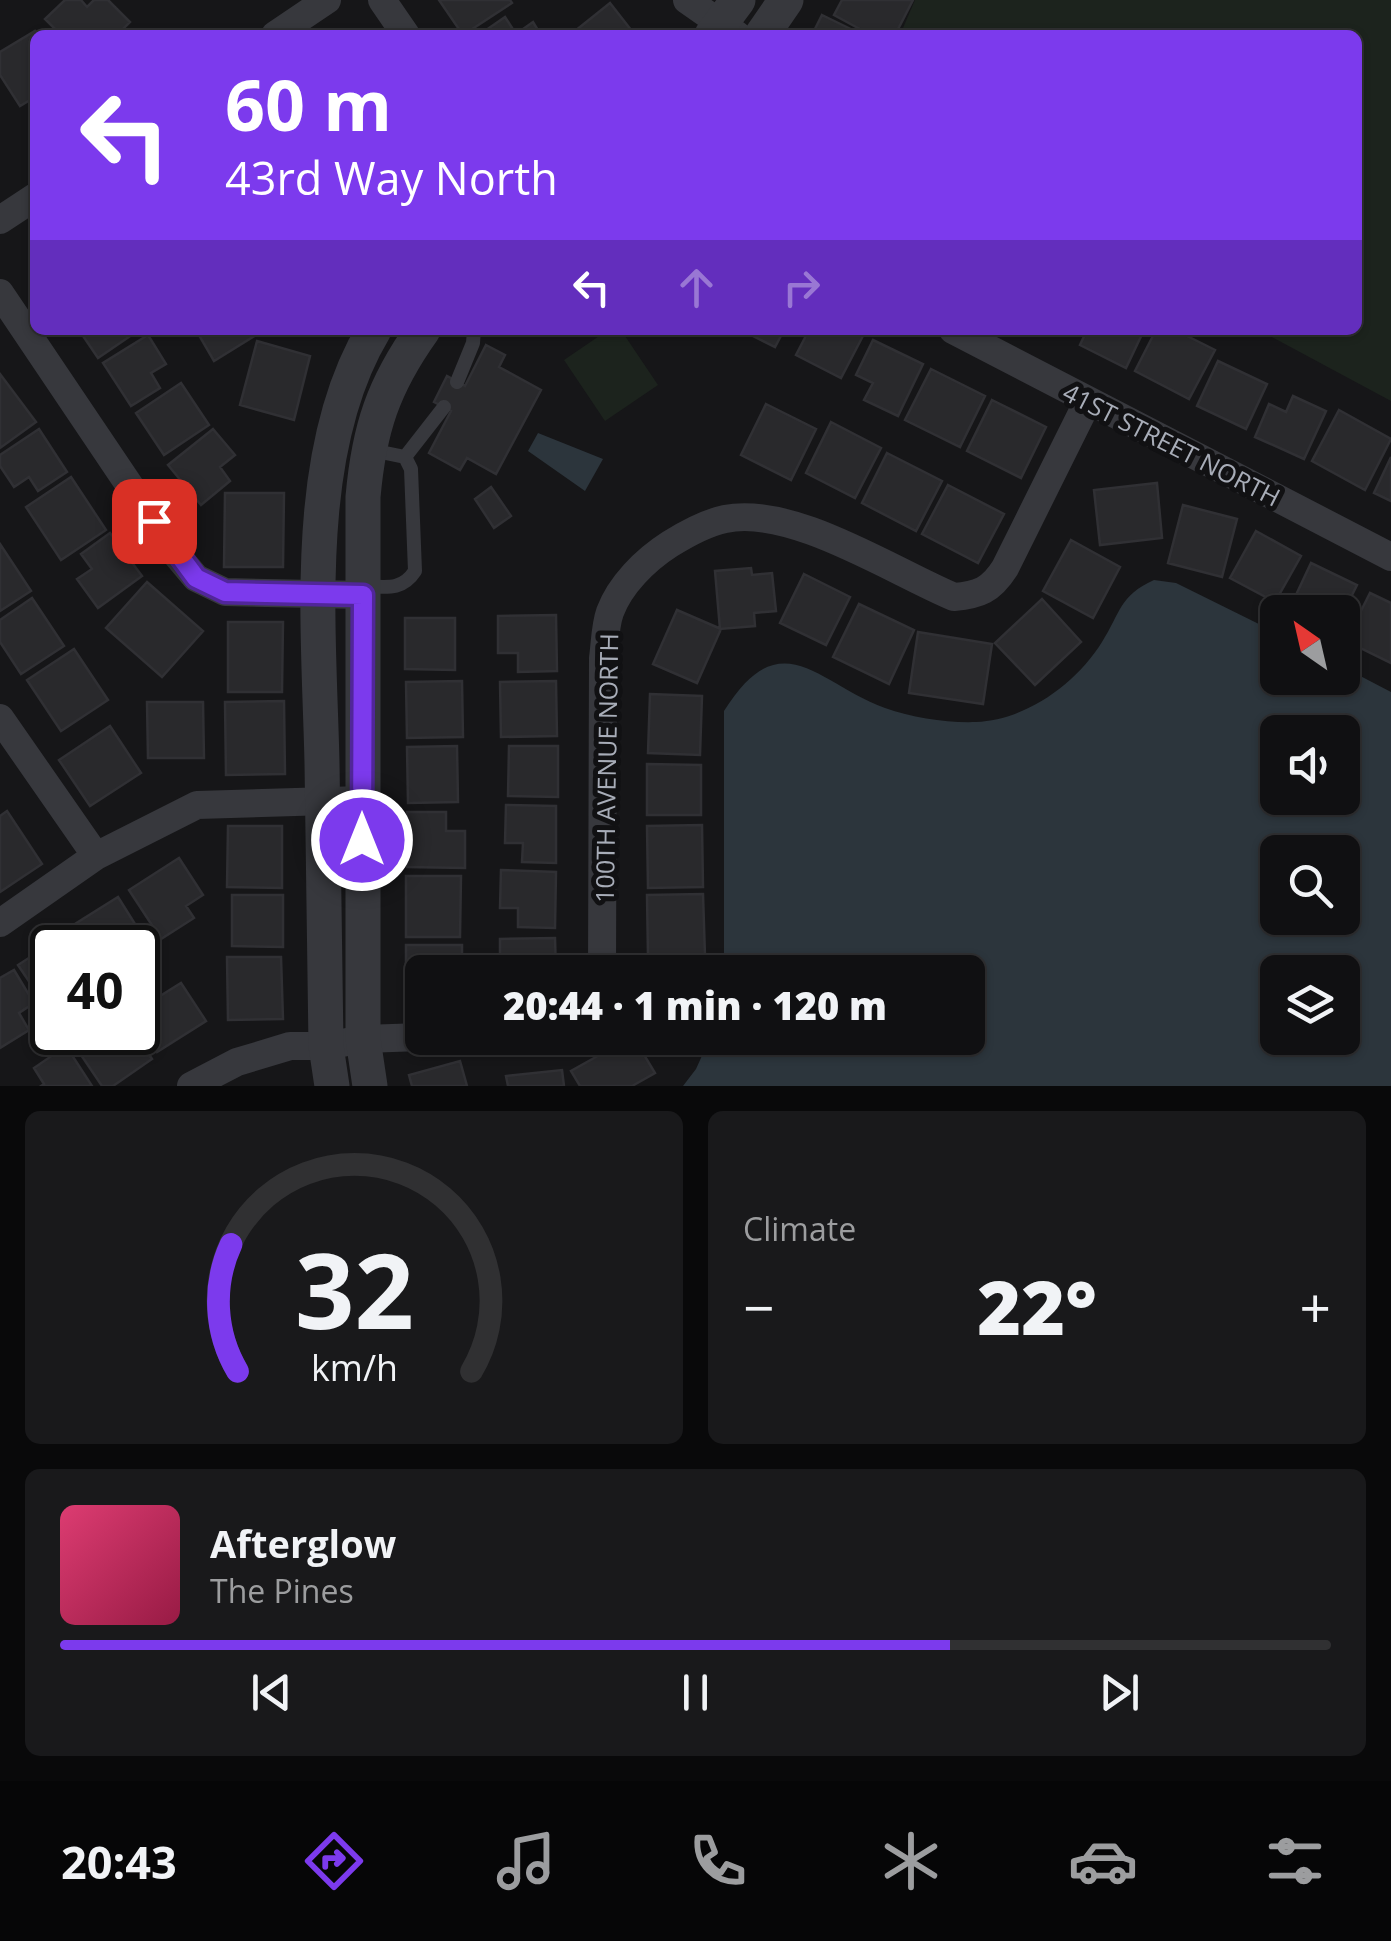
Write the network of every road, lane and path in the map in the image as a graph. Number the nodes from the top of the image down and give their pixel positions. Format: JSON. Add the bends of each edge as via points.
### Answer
{"nodes":[{"id":1,"x":328,"y":0,"type":"edge"},
{"id":2,"x":382,"y":0,"type":"edge"},
{"id":3,"x":687,"y":0,"type":"edge"},
{"id":4,"x":786,"y":0,"type":"edge"},
{"id":5,"x":727,"y":24,"type":"edge"},
{"id":6,"x":283,"y":30,"type":"edge"},
{"id":7,"x":403,"y":30,"type":"edge"},
{"id":8,"x":765,"y":30,"type":"edge"},
{"id":9,"x":30,"y":199,"type":"edge"},
{"id":10,"x":0,"y":220,"type":"edge"},
{"id":11,"x":0,"y":293,"type":"edge"},
{"id":12,"x":364,"y":335,"type":"edge"},
{"id":13,"x":365,"y":335,"type":"edge"},
{"id":14,"x":420,"y":335,"type":"edge"},
{"id":15,"x":474,"y":335,"type":"edge"},
{"id":16,"x":963,"y":335,"type":"edge"},
{"id":17,"x":400,"y":363,"type":"junction"},
{"id":18,"x":457,"y":382,"type":"dead end"},
{"id":19,"x":1088,"y":401,"type":"junction"},
{"id":20,"x":444,"y":407,"type":"dead end"},
{"id":21,"x":367,"y":450,"type":"junction"},
{"id":22,"x":405,"y":457,"type":"junction"},
{"id":23,"x":1391,"y":556,"type":"edge"},
{"id":24,"x":363,"y":591,"type":"junction"},
{"id":25,"x":318,"y":594,"type":"junction"},
{"id":26,"x":0,"y":718,"type":"edge"},
{"id":27,"x":362,"y":800,"type":"junction"},
{"id":28,"x":323,"y":801,"type":"junction"},
{"id":29,"x":96,"y":856,"type":"junction"},
{"id":30,"x":0,"y":923,"type":"edge"},
{"id":31,"x":602,"y":955,"type":"edge"},
{"id":32,"x":405,"y":1037,"type":"edge"},
{"id":33,"x":363,"y":1040,"type":"junction"},
{"id":34,"x":326,"y":1046,"type":"junction"},
{"id":35,"x":191,"y":1086,"type":"edge"},
{"id":36,"x":332,"y":1086,"type":"edge"},
{"id":37,"x":370,"y":1086,"type":"edge"}],
"edges":[{"from":1,"to":6,"type":"street"},
{"from":2,"to":7,"type":"street"},
{"from":3,"to":5,"type":"street"},
{"from":4,"to":8,"type":"street"},
{"from":9,"to":10,"type":"street"},
{"from":11,"to":25,"type":"street","via":[[196,578],[225,592]]},
{"from":12,"to":25,"type":"street","via":[[334,426]]},
{"from":13,"to":17,"type":"street"},
{"from":14,"to":17,"type":"street"},
{"from":15,"to":18,"type":"lane"},
{"from":16,"to":19,"type":"street","name":"41ST STREET NORTH"},
{"from":17,"to":21,"type":"street"},
{"from":19,"to":23,"type":"street","name":"41ST STREET NORTH"},
{"from":19,"to":31,"type":"street","name":"100TH AVENUE NORTH","via":[[1005,568],[977,595],[954,597],[813,530],[769,519],[726,518],[650,556],[610,612],[603,658]]},
{"from":20,"to":22,"type":"lane"},
{"from":21,"to":22,"type":"lane"},
{"from":21,"to":24,"type":"street"},
{"from":22,"to":24,"type":"lane","via":[[415,571],[408,583]]},
{"from":24,"to":25,"type":"street"},
{"from":24,"to":27,"type":"street"},
{"from":25,"to":28,"type":"street"},
{"from":26,"to":29,"type":"street"},
{"from":27,"to":28,"type":"street"},
{"from":27,"to":33,"type":"street"},
{"from":28,"to":29,"type":"street","via":[[197,805]]},
{"from":28,"to":34,"type":"street"},
{"from":29,"to":30,"type":"street"},
{"from":32,"to":33,"type":"street"},
{"from":33,"to":34,"type":"street"},
{"from":33,"to":37,"type":"street"},
{"from":34,"to":35,"type":"street","via":[[290,1046],[237,1062]]},
{"from":34,"to":36,"type":"street"}]}
